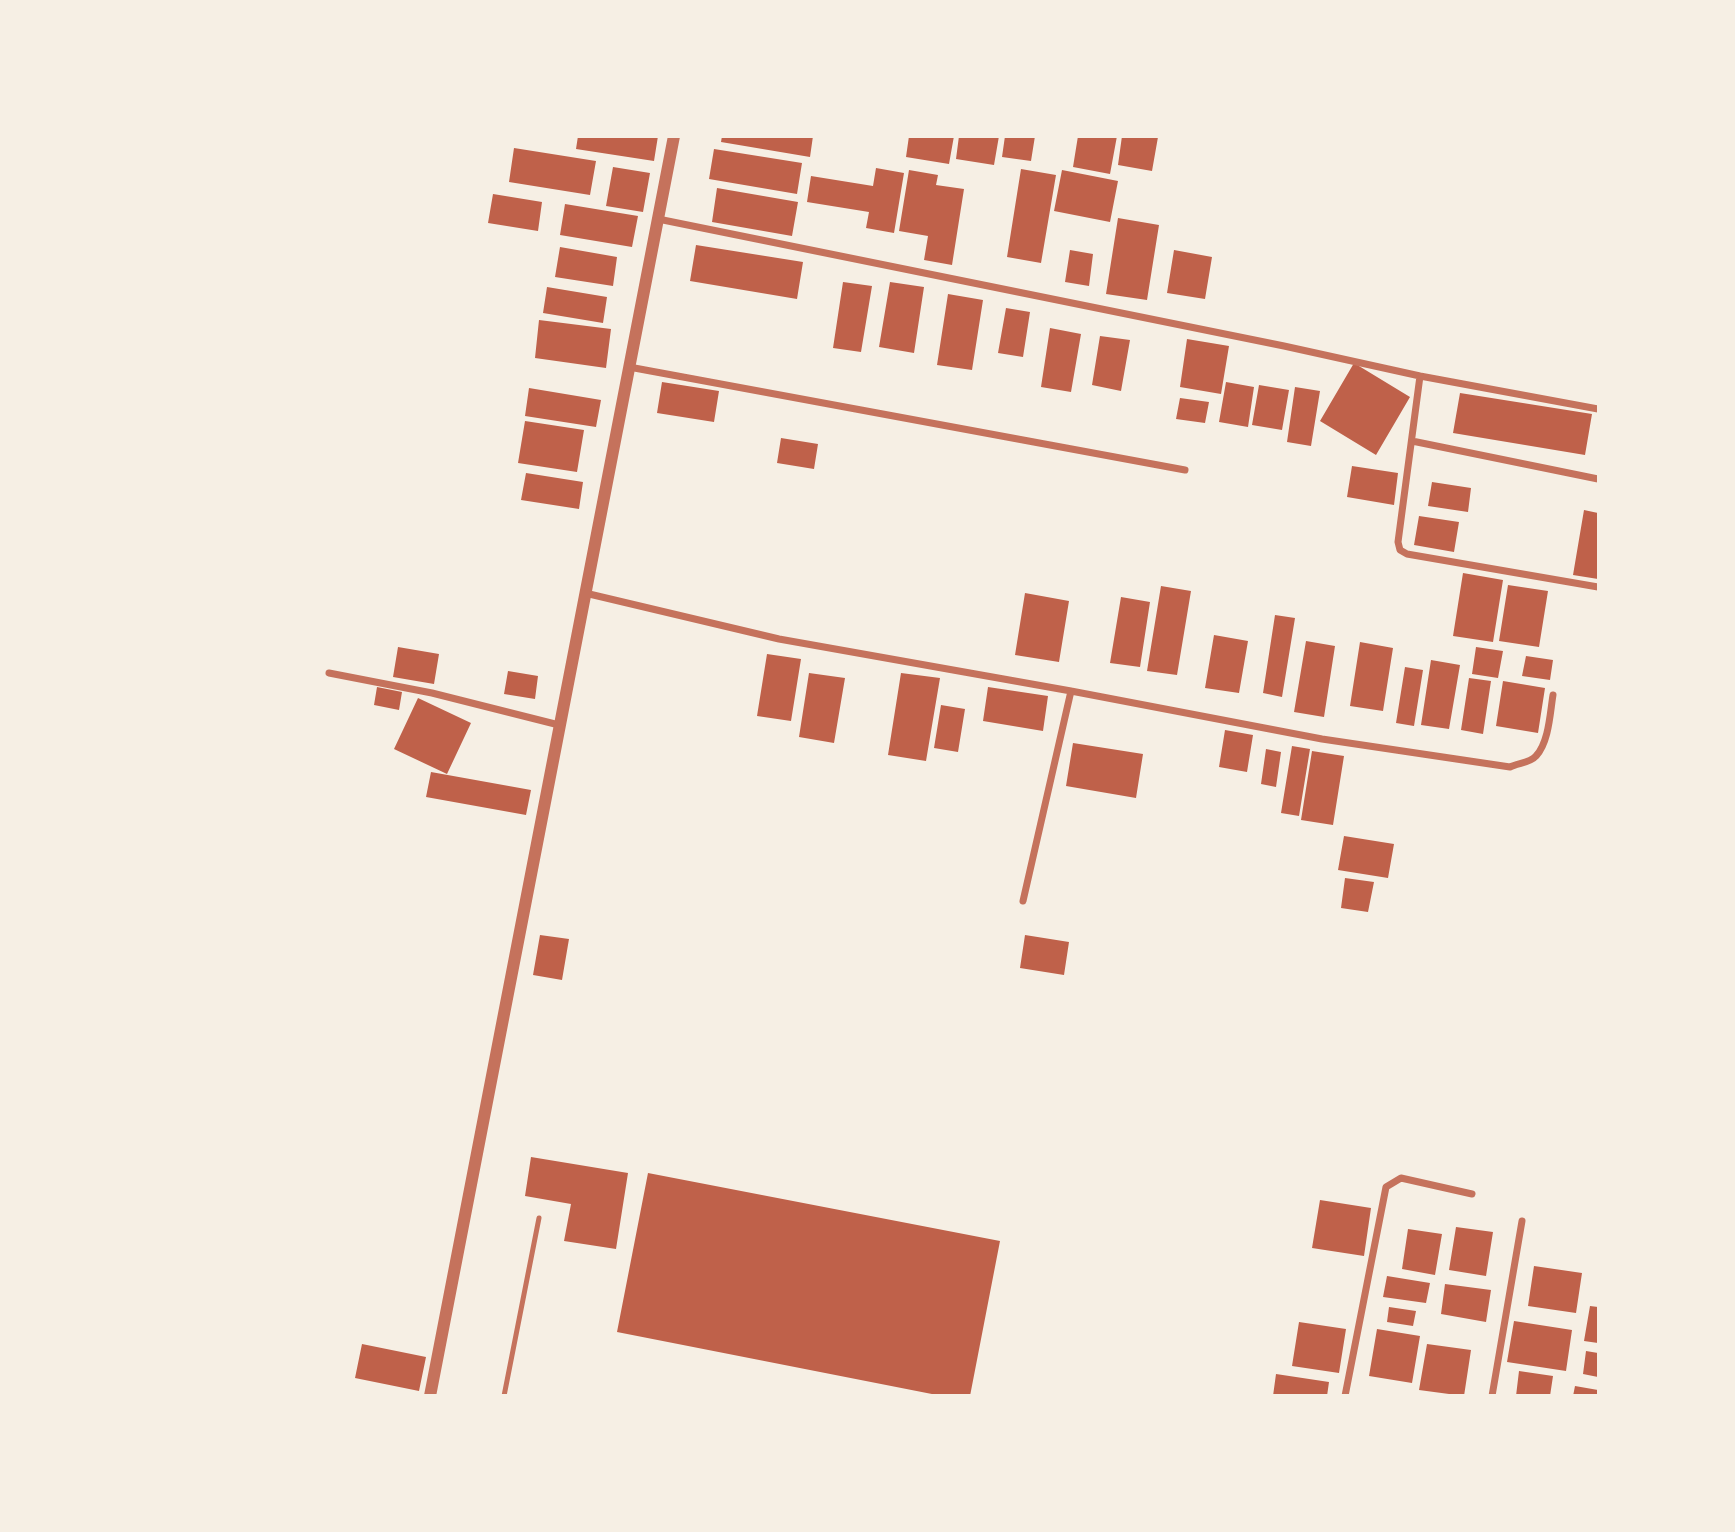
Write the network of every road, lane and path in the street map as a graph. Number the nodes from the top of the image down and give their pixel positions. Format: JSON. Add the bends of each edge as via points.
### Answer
{"nodes":[{"id":1,"x":674,"y":136,"type":"edge"},
{"id":2,"x":658,"y":219,"type":"junction"},
{"id":3,"x":628,"y":367,"type":"junction"},
{"id":4,"x":1420,"y":376,"type":"junction"},
{"id":5,"x":1598,"y":409,"type":"edge"},
{"id":6,"x":1412,"y":441,"type":"junction"},
{"id":7,"x":1185,"y":470,"type":"dead end"},
{"id":8,"x":1598,"y":479,"type":"edge"},
{"id":9,"x":1598,"y":587,"type":"edge"},
{"id":10,"x":584,"y":593,"type":"junction"},
{"id":11,"x":329,"y":673,"type":"dead end"},
{"id":12,"x":1071,"y":691,"type":"junction"},
{"id":13,"x":1553,"y":695,"type":"dead end"},
{"id":14,"x":559,"y":725,"type":"junction"},
{"id":15,"x":1023,"y":901,"type":"dead end"},
{"id":16,"x":1472,"y":1194,"type":"dead end"},
{"id":17,"x":539,"y":1217,"type":"dead end"},
{"id":18,"x":1522,"y":1221,"type":"dead end"},
{"id":19,"x":430,"y":1395,"type":"edge"},
{"id":20,"x":504,"y":1395,"type":"edge"},
{"id":21,"x":1345,"y":1395,"type":"edge"},
{"id":22,"x":1492,"y":1395,"type":"edge"}],
"edges":[{"from":1,"to":2,"type":"street"},
{"from":2,"to":3,"type":"street"},
{"from":2,"to":4,"type":"street"},
{"from":3,"to":7,"type":"street"},
{"from":3,"to":10,"type":"street"},
{"from":4,"to":5,"type":"street"},
{"from":4,"to":6,"type":"street"},
{"from":6,"to":8,"type":"street"},
{"from":6,"to":9,"type":"street","via":[[1400,550]]},
{"from":10,"to":12,"type":"street","via":[[779,639]]},
{"from":10,"to":14,"type":"street"},
{"from":11,"to":14,"type":"street"},
{"from":12,"to":13,"type":"street","via":[[1322,739],[1510,768],[1536,756],[1544,741]]},
{"from":12,"to":15,"type":"street"},
{"from":14,"to":19,"type":"street"},
{"from":16,"to":21,"type":"street","via":[[1401,1178],[1386,1187]]},
{"from":17,"to":20,"type":"lane"},
{"from":18,"to":22,"type":"street"}]}
